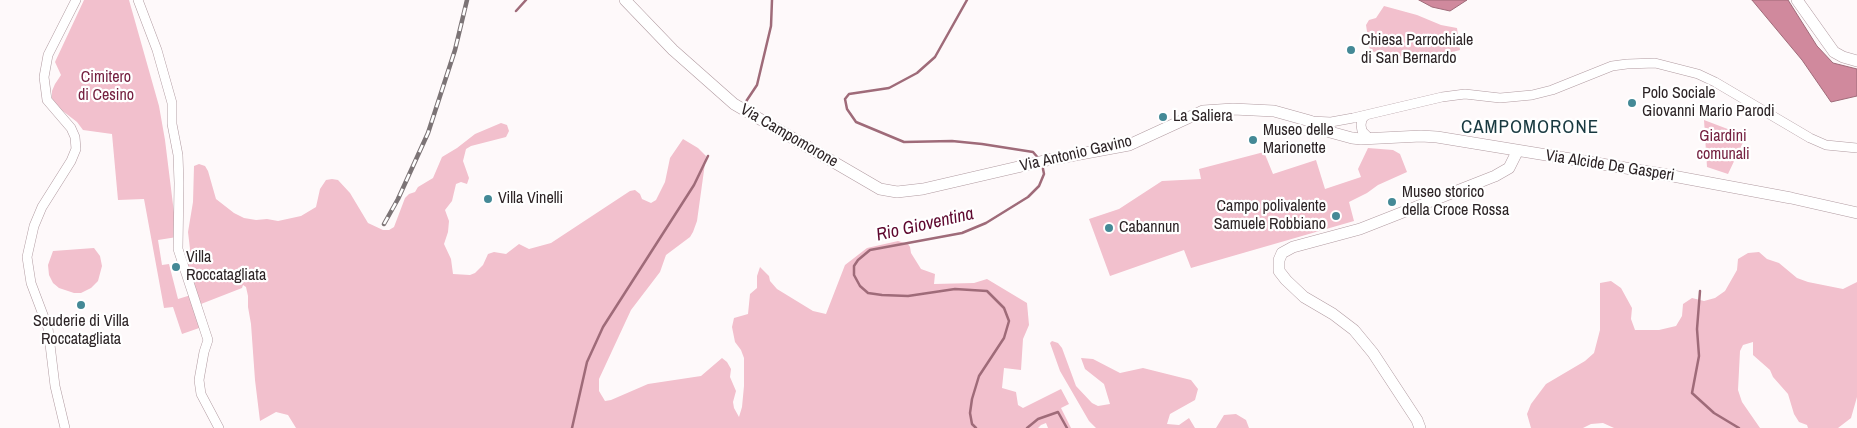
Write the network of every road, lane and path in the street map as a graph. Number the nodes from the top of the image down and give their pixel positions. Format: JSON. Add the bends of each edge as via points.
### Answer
{"nodes":[{"id":1,"x":76,"y":0,"type":"edge"},
{"id":2,"x":138,"y":0,"type":"edge"},
{"id":3,"x":625,"y":0,"type":"edge"},
{"id":4,"x":1797,"y":0,"type":"edge"},
{"id":5,"x":1857,"y":61,"type":"edge"},
{"id":6,"x":1365,"y":116,"type":"junction"},
{"id":7,"x":1310,"y":121,"type":"junction"},
{"id":8,"x":1365,"y":139,"type":"junction"},
{"id":9,"x":1857,"y":148,"type":"edge"},
{"id":10,"x":1517,"y":152,"type":"junction"},
{"id":11,"x":986,"y":175,"type":"joint"},
{"id":12,"x":1857,"y":213,"type":"edge"},
{"id":13,"x":66,"y":428,"type":"edge"},
{"id":14,"x":219,"y":428,"type":"edge"},
{"id":15,"x":1420,"y":428,"type":"edge"}],
"edges":[{"from":1,"to":13,"type":"street","via":[[48,55],[44,77],[47,100],[71,128],[76,148],[72,161],[42,207],[27,257],[31,283],[48,328],[55,386]]},
{"from":2,"to":14,"type":"street","via":[[172,103],[178,155],[178,249],[208,340],[199,380],[201,394]]},
{"from":3,"to":11,"type":"main road","name":"Via Campomorone","via":[[673,50],[734,104],[880,190],[906,191]]},
{"from":4,"to":5,"type":"main road","via":[[1834,52]]},
{"from":6,"to":7,"type":"street","name":"Via Antonio Gavino","via":[[1332,122]]},
{"from":6,"to":8,"type":"street","via":[[1360,125]]},
{"from":6,"to":9,"type":"street","name":"Via Antonio Gavino","via":[[1465,94],[1500,98],[1532,95],[1612,66],[1655,63],[1715,82],[1826,145]]},
{"from":7,"to":8,"type":"main road","name":"Via Antonio Gavino","via":[[1330,132]]},
{"from":7,"to":11,"type":"main road","name":"Via Antonio Gavino","via":[[1268,110],[1203,111],[1129,145]]},
{"from":8,"to":10,"type":"main road","name":"Via Alcide De Gasperi","via":[[1437,137]]},
{"from":10,"to":12,"type":"main road","name":"Via Alcide De Gasperi","via":[[1662,174]]},
{"from":10,"to":15,"type":"main road","via":[[1508,168],[1495,176],[1360,229],[1293,247],[1279,260],[1279,271],[1286,280],[1304,297],[1354,330],[1365,343]]}]}
